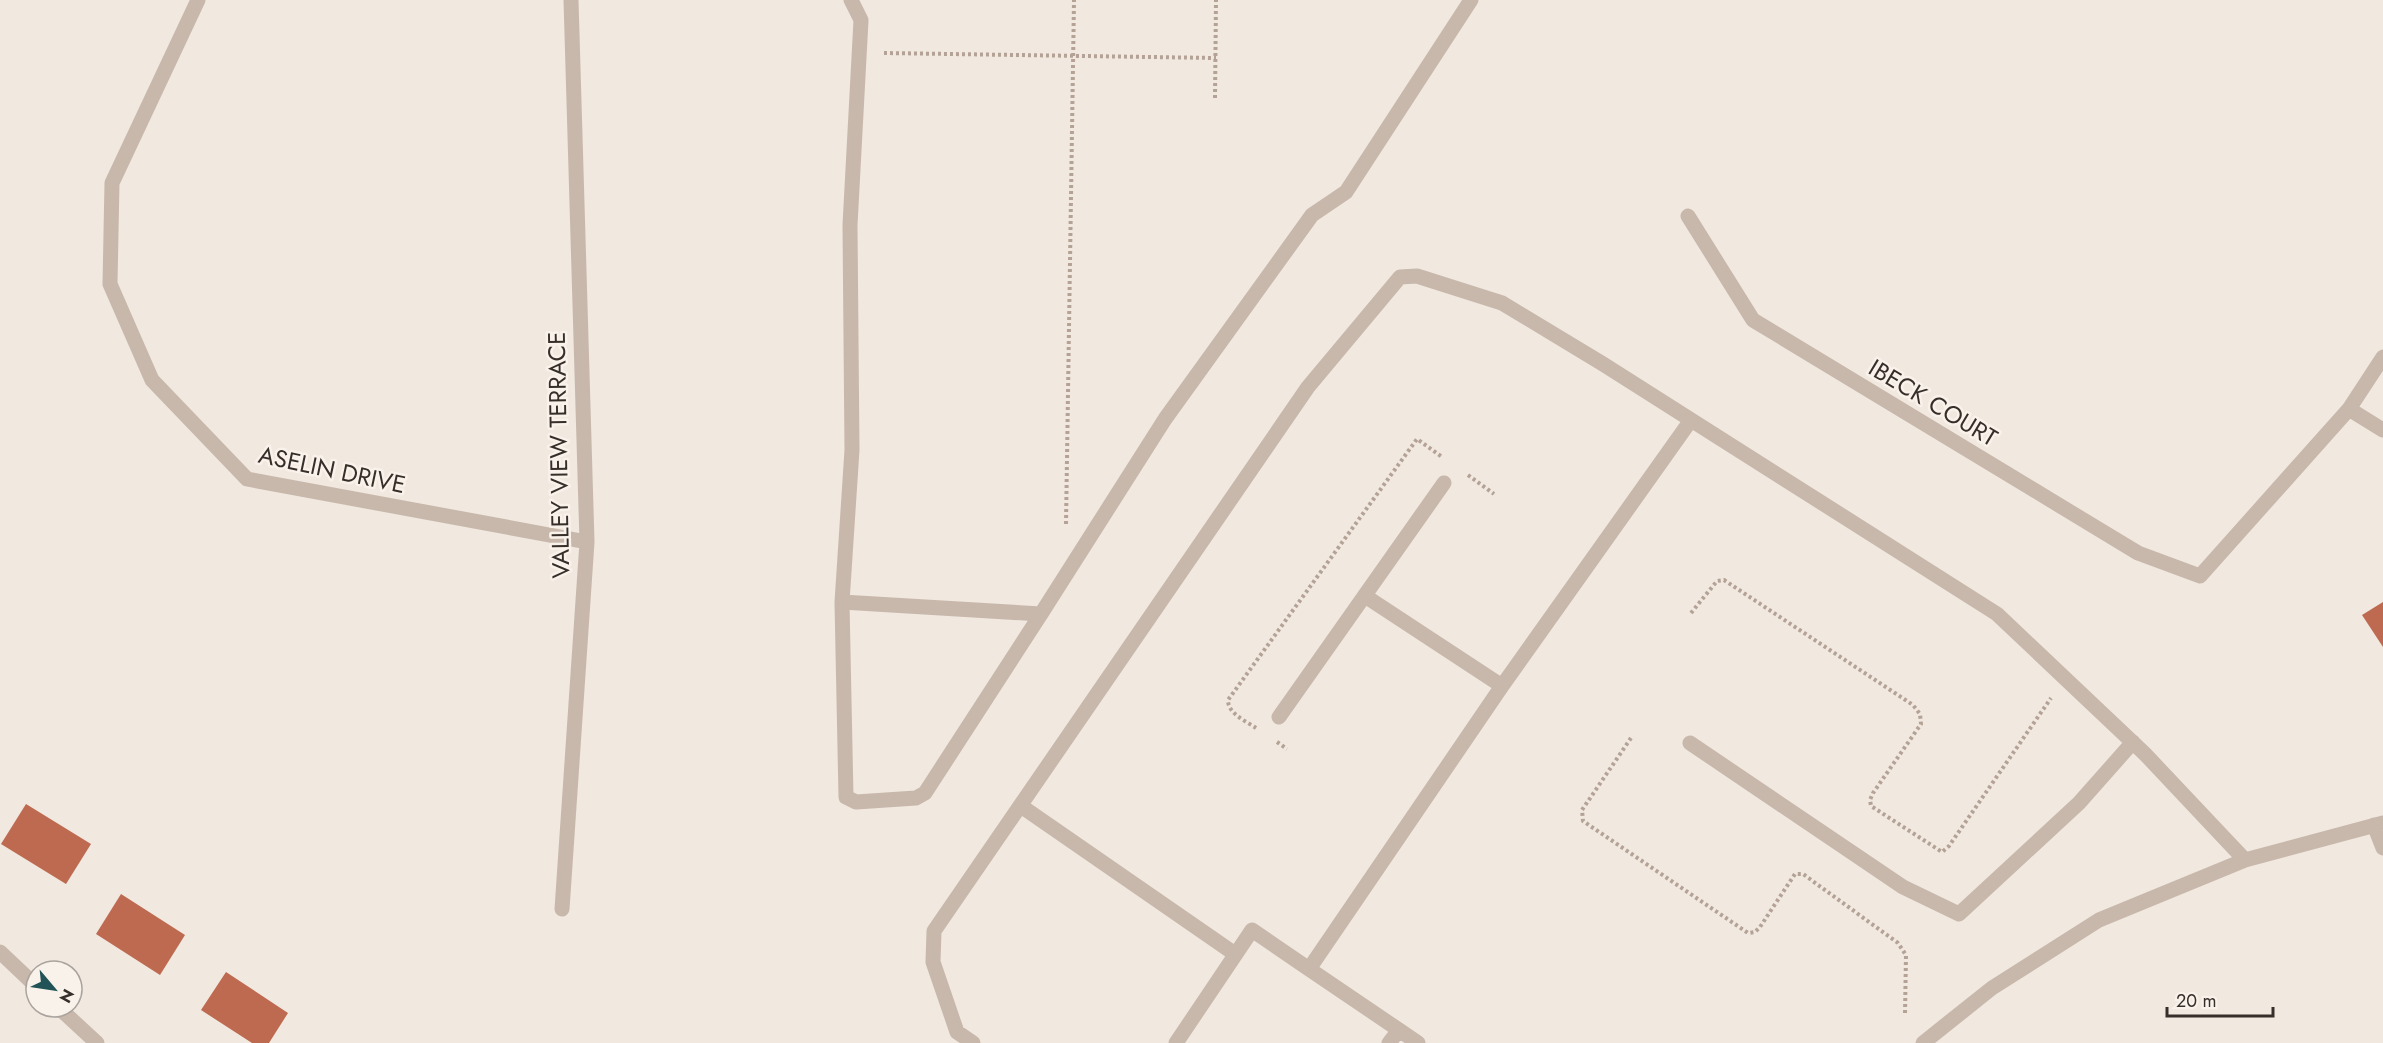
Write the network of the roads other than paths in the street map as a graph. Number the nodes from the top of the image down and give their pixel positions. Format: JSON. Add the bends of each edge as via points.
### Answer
{"nodes":[{"id":1,"x":198,"y":0,"type":"edge"},
{"id":2,"x":571,"y":0,"type":"edge"},
{"id":3,"x":851,"y":0,"type":"edge"},
{"id":4,"x":1471,"y":0,"type":"edge"},
{"id":5,"x":1688,"y":216,"type":"dead end"},
{"id":6,"x":2383,"y":357,"type":"edge"},
{"id":7,"x":2349,"y":409,"type":"junction"},
{"id":8,"x":1691,"y":420,"type":"junction"},
{"id":9,"x":2383,"y":430,"type":"edge"},
{"id":10,"x":1444,"y":483,"type":"dead end"},
{"id":11,"x":587,"y":542,"type":"junction"},
{"id":12,"x":1365,"y":596,"type":"junction"},
{"id":13,"x":842,"y":602,"type":"junction"},
{"id":14,"x":1041,"y":614,"type":"junction"},
{"id":15,"x":1502,"y":686,"type":"junction"},
{"id":16,"x":1279,"y":717,"type":"dead end"},
{"id":17,"x":2133,"y":742,"type":"junction"},
{"id":18,"x":1689,"y":743,"type":"dead end"},
{"id":19,"x":1021,"y":806,"type":"junction"},
{"id":20,"x":2379,"y":824,"type":"edge"},
{"id":21,"x":2383,"y":848,"type":"edge"},
{"id":22,"x":2245,"y":860,"type":"junction"},
{"id":23,"x":562,"y":909,"type":"dead end"},
{"id":24,"x":0,"y":952,"type":"edge"},
{"id":25,"x":1235,"y":954,"type":"junction"},
{"id":26,"x":1309,"y":969,"type":"junction"},
{"id":27,"x":24,"y":975,"type":"edge"},
{"id":28,"x":70,"y":1019,"type":"edge"},
{"id":29,"x":1399,"y":1030,"type":"junction"},
{"id":30,"x":93,"y":1042,"type":"edge"},
{"id":31,"x":973,"y":1043,"type":"edge"},
{"id":32,"x":1176,"y":1043,"type":"edge"},
{"id":33,"x":1389,"y":1043,"type":"edge"},
{"id":34,"x":1418,"y":1043,"type":"edge"},
{"id":35,"x":1923,"y":1043,"type":"edge"}],
"edges":[{"from":1,"to":11,"type":"street","name":"ASELIN DRIVE","via":[[112,183],[110,284],[153,380],[247,479]]},
{"from":2,"to":11,"type":"street","name":"VALLEY VIEW TERRACE"},
{"from":3,"to":13,"type":"street","via":[[861,20],[850,225],[852,450]]},
{"from":4,"to":14,"type":"street","via":[[1347,192],[1312,215],[1165,419]]},
{"from":5,"to":7,"type":"street","name":"IBECK COURT","via":[[1753,320],[2138,553],[2200,576]]},
{"from":6,"to":7,"type":"street"},
{"from":7,"to":9,"type":"street"},
{"from":8,"to":15,"type":"street"},
{"from":8,"to":17,"type":"street","via":[[1997,614]]},
{"from":8,"to":19,"type":"street","via":[[1502,303],[1417,276],[1400,277],[1308,387]]},
{"from":10,"to":12,"type":"street"},
{"from":11,"to":23,"type":"street","name":"VALLEY VIEW TERRACE"},
{"from":12,"to":15,"type":"street"},
{"from":12,"to":16,"type":"street"},
{"from":13,"to":14,"type":"street"},
{"from":13,"to":14,"type":"street","via":[[846,797],[856,802],[916,798],[925,793]]},
{"from":15,"to":26,"type":"street"},
{"from":17,"to":18,"type":"street","via":[[2079,803],[1959,914],[1903,887]]},
{"from":17,"to":22,"type":"street"},
{"from":19,"to":25,"type":"street"},
{"from":19,"to":31,"type":"street","via":[[934,931],[933,962],[957,1032]]},
{"from":20,"to":21,"type":"street"},
{"from":20,"to":22,"type":"street"},
{"from":22,"to":35,"type":"street","via":[[2099,920],[1992,988]]},
{"from":24,"to":27,"type":"street"},
{"from":25,"to":26,"type":"street","via":[[1252,930]]},
{"from":25,"to":32,"type":"street"},
{"from":26,"to":29,"type":"street"},
{"from":28,"to":30,"type":"street"},
{"from":29,"to":33,"type":"street"},
{"from":29,"to":34,"type":"street"}]}
